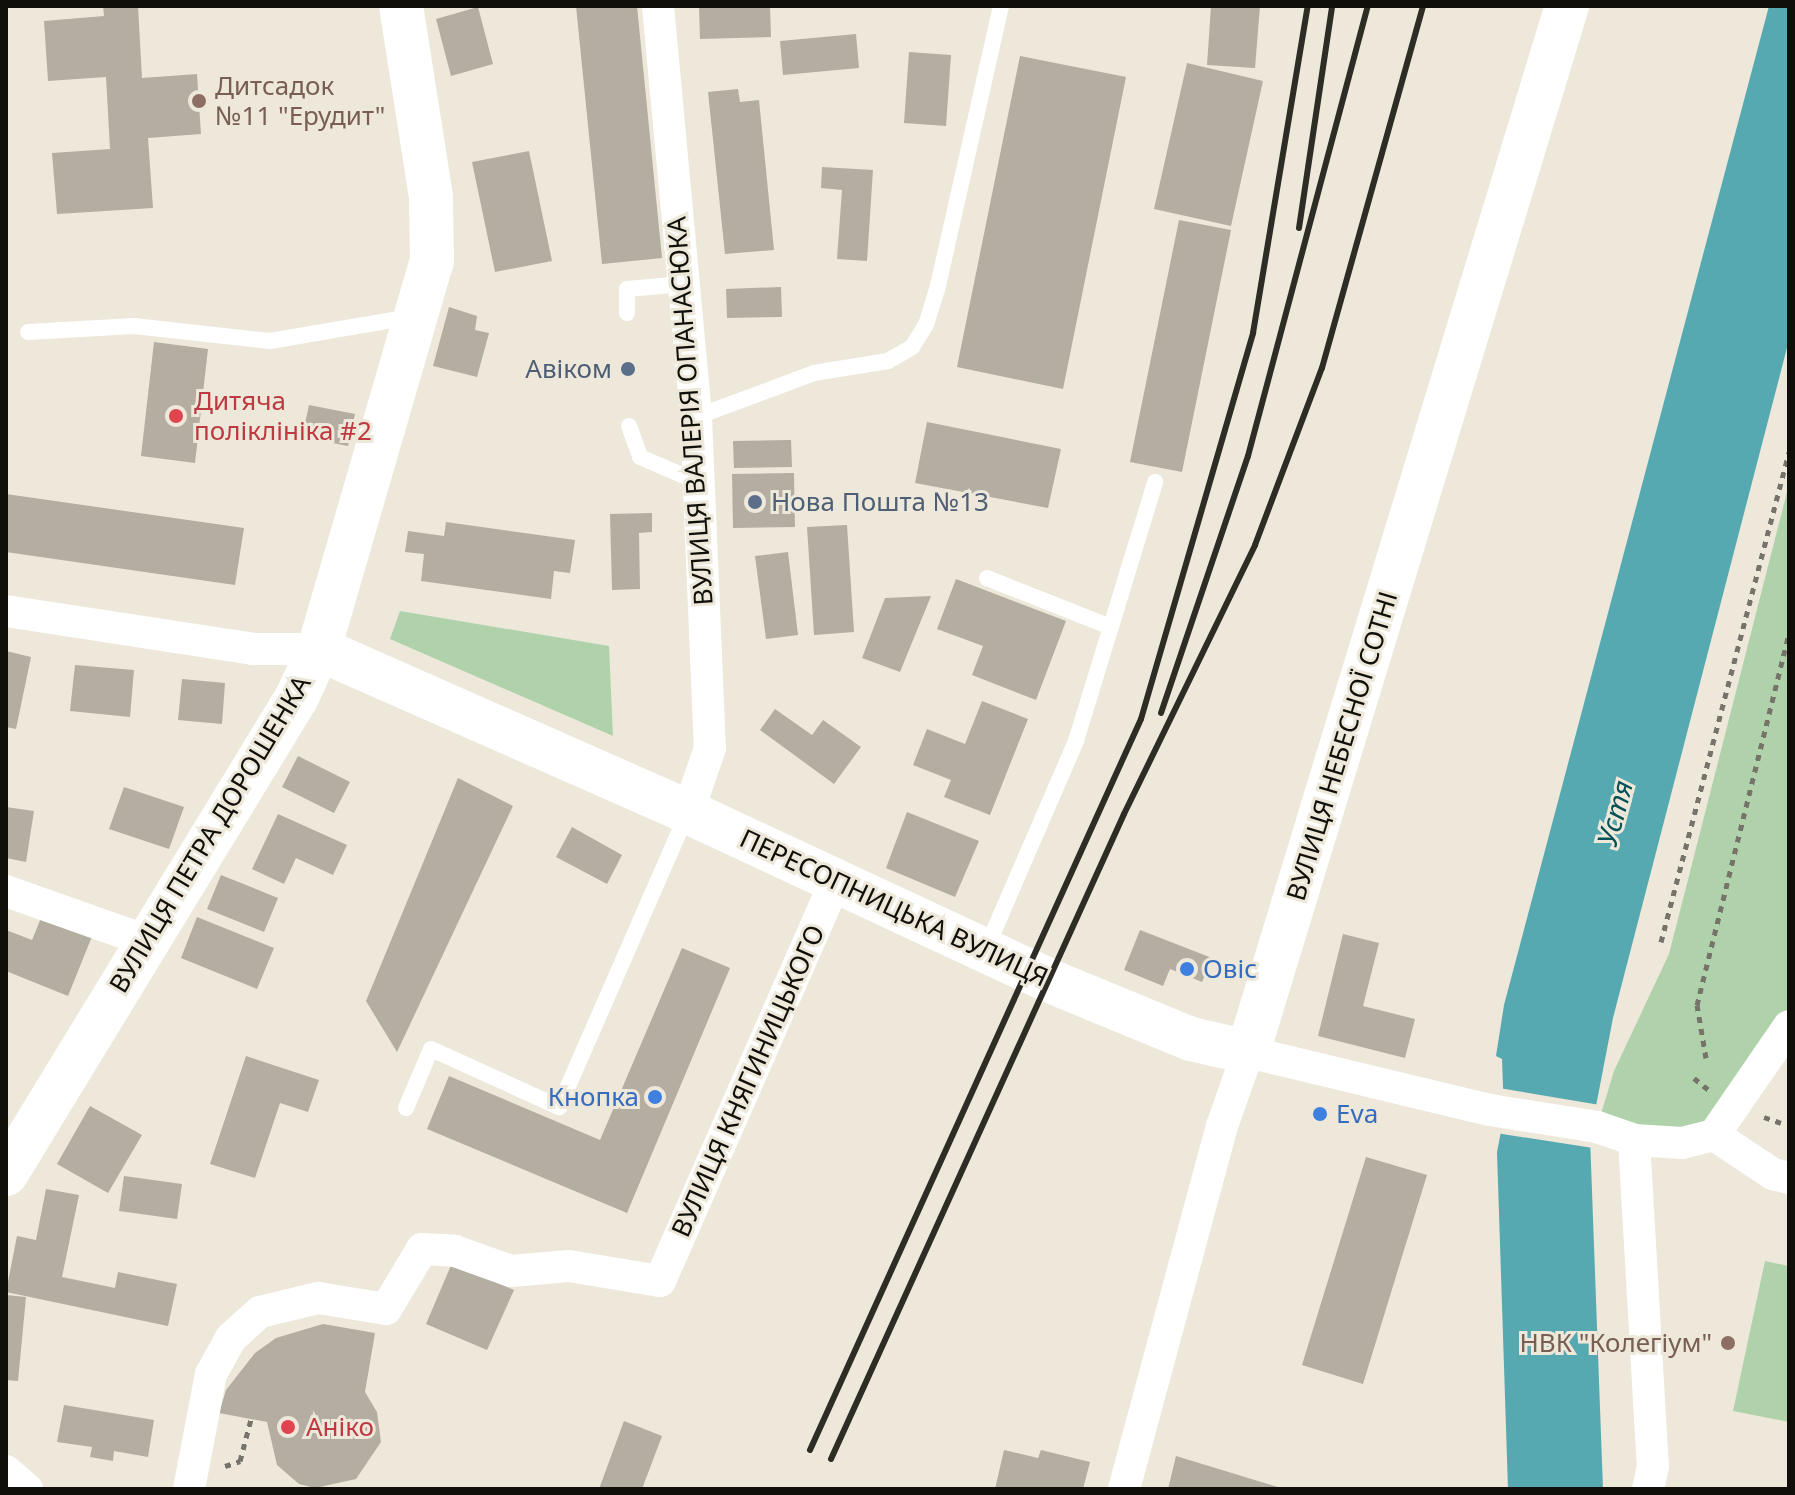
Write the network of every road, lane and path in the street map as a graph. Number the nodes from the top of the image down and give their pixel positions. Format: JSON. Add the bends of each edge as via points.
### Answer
{"nodes":[{"id":1,"x":401,"y":6,"type":"edge"},
{"id":2,"x":658,"y":6,"type":"edge"},
{"id":3,"x":1001,"y":6,"type":"edge"},
{"id":4,"x":1567,"y":6,"type":"edge"},
{"id":5,"x":684,"y":284,"type":"junction"},
{"id":6,"x":627,"y":313,"type":"dead end"},
{"id":7,"x":419,"y":316,"type":"junction"},
{"id":8,"x":28,"y":332,"type":"dead end"},
{"id":9,"x":696,"y":417,"type":"junction"},
{"id":10,"x":629,"y":426,"type":"dead end"},
{"id":11,"x":1789,"y":452,"type":"edge"},
{"id":12,"x":696,"y":481,"type":"junction"},
{"id":13,"x":1155,"y":482,"type":"dead end"},
{"id":14,"x":987,"y":578,"type":"dead end"},
{"id":15,"x":6,"y":611,"type":"edge"},
{"id":16,"x":1111,"y":627,"type":"junction"},
{"id":17,"x":1789,"y":632,"type":"edge"},
{"id":18,"x":319,"y":649,"type":"junction"},
{"id":19,"x":688,"y":812,"type":"junction"},
{"id":20,"x":836,"y":881,"type":"junction"},
{"id":21,"x":6,"y":891,"type":"edge"},
{"id":22,"x":147,"y":941,"type":"junction"},
{"id":23,"x":1661,"y":942,"type":"dead end"},
{"id":24,"x":985,"y":950,"type":"junction"},
{"id":25,"x":1789,"y":1026,"type":"edge"},
{"id":26,"x":1248,"y":1052,"type":"junction"},
{"id":27,"x":1706,"y":1058,"type":"dead end"},
{"id":28,"x":1694,"y":1078,"type":"dead end"},
{"id":29,"x":1710,"y":1091,"type":"dead end"},
{"id":30,"x":406,"y":1108,"type":"dead end"},
{"id":31,"x":1763,"y":1117,"type":"dead end"},
{"id":32,"x":1781,"y":1123,"type":"dead end"},
{"id":33,"x":18,"y":1134,"type":"edge"},
{"id":34,"x":1714,"y":1135,"type":"junction"},
{"id":35,"x":1634,"y":1140,"type":"junction"},
{"id":36,"x":6,"y":1174,"type":"edge"},
{"id":37,"x":1789,"y":1178,"type":"edge"},
{"id":38,"x":251,"y":1419,"type":"dead end"},
{"id":39,"x":225,"y":1465,"type":"dead end"},
{"id":40,"x":6,"y":1471,"type":"edge"},
{"id":41,"x":27,"y":1489,"type":"edge"},
{"id":42,"x":189,"y":1489,"type":"edge"},
{"id":43,"x":1124,"y":1489,"type":"edge"},
{"id":44,"x":1648,"y":1489,"type":"edge"}],
"edges":[{"from":1,"to":7,"type":"street","name":"ВУЛИЦЯ ПЕТРА ДОРОШЕНКА","via":[[431,197],[432,261]]},
{"from":2,"to":5,"type":"street","name":"ВУЛИЦЯ ВАЛЕРІЯ ОПАНАСЮКА"},
{"from":3,"to":9,"type":"lane","via":[[937,290],[912,347],[888,361],[814,373]]},
{"from":4,"to":26,"type":"street","name":"ВУЛИЦЯ НЕБЕСНОЇ СОТНІ"},
{"from":5,"to":6,"type":"lane","via":[[627,289]]},
{"from":5,"to":9,"type":"street","name":"ВУЛИЦЯ ВАЛЕРІЯ ОПАНАСЮКА"},
{"from":7,"to":8,"type":"lane","via":[[270,341],[134,326]]},
{"from":7,"to":18,"type":"street","name":"ВУЛИЦЯ ПЕТРА ДОРОШЕНКА"},
{"from":9,"to":12,"type":"street","name":"ВУЛИЦЯ ВАЛЕРІЯ ОПАНАСЮКА"},
{"from":10,"to":12,"type":"lane","via":[[640,457]]},
{"from":11,"to":23,"type":"path"},
{"from":12,"to":19,"type":"street","name":"ВУЛИЦЯ ВАЛЕРІЯ ОПАНАСЮКА","via":[[710,748]]},
{"from":13,"to":16,"type":"lane"},
{"from":14,"to":16,"type":"lane"},
{"from":15,"to":18,"type":"street","name":"ПЕРЕСОПНИЦЬКА ВУЛИЦЯ","via":[[253,649]]},
{"from":16,"to":24,"type":"lane","via":[[1076,741]]},
{"from":17,"to":27,"type":"path","via":[[1697,1005]]},
{"from":18,"to":19,"type":"street","name":"ПЕРЕСОПНИЦЬКА ВУЛИЦЯ"},
{"from":18,"to":22,"type":"street","name":"ВУЛИЦЯ ПЕТРА ДОРОШЕНКА","via":[[297,697]]},
{"from":19,"to":20,"type":"street","name":"ПЕРЕСОПНИЦЬКА ВУЛИЦЯ"},
{"from":19,"to":30,"type":"lane","via":[[559,1107],[431,1049]]},
{"from":20,"to":24,"type":"street","name":"ПЕРЕСОПНИЦЬКА ВУЛИЦЯ"},
{"from":20,"to":42,"type":"street","name":"ВУЛИЦЯ КНЯГИНИЦЬКОГО","via":[[660,1281],[569,1266],[511,1271],[455,1251],[422,1249],[386,1309],[318,1298],[260,1312],[231,1338],[211,1374]]},
{"from":21,"to":22,"type":"street"},
{"from":22,"to":33,"type":"street","name":"ВУЛИЦЯ ПЕТРА ДОРОШЕНКА"},
{"from":24,"to":26,"type":"street","name":"ПЕРЕСОПНИЦЬКА ВУЛИЦЯ","via":[[1160,1027]]},
{"from":25,"to":34,"type":"street"},
{"from":26,"to":35,"type":"street","name":"ПЕРЕСОПНИЦЬКА ВУЛИЦЯ","via":[[1490,1110],[1597,1127]]},
{"from":26,"to":43,"type":"street","name":"ВУЛИЦЯ НЕБЕСНОЇ СОТНІ","via":[[1222,1126]]},
{"from":28,"to":29,"type":"path"},
{"from":31,"to":32,"type":"path"},
{"from":33,"to":36,"type":"street","name":"ВУЛИЦЯ ПЕТРА ДОРОШЕНКА"},
{"from":34,"to":35,"type":"street","name":"ПЕРЕСОПНИЦЬКА ВУЛИЦЯ","via":[[1682,1143]]},
{"from":34,"to":37,"type":"street","via":[[1773,1174]]},
{"from":35,"to":44,"type":"street","via":[[1653,1466]]},
{"from":38,"to":39,"type":"path","via":[[240,1461]]},
{"from":40,"to":41,"type":"street"}]}
